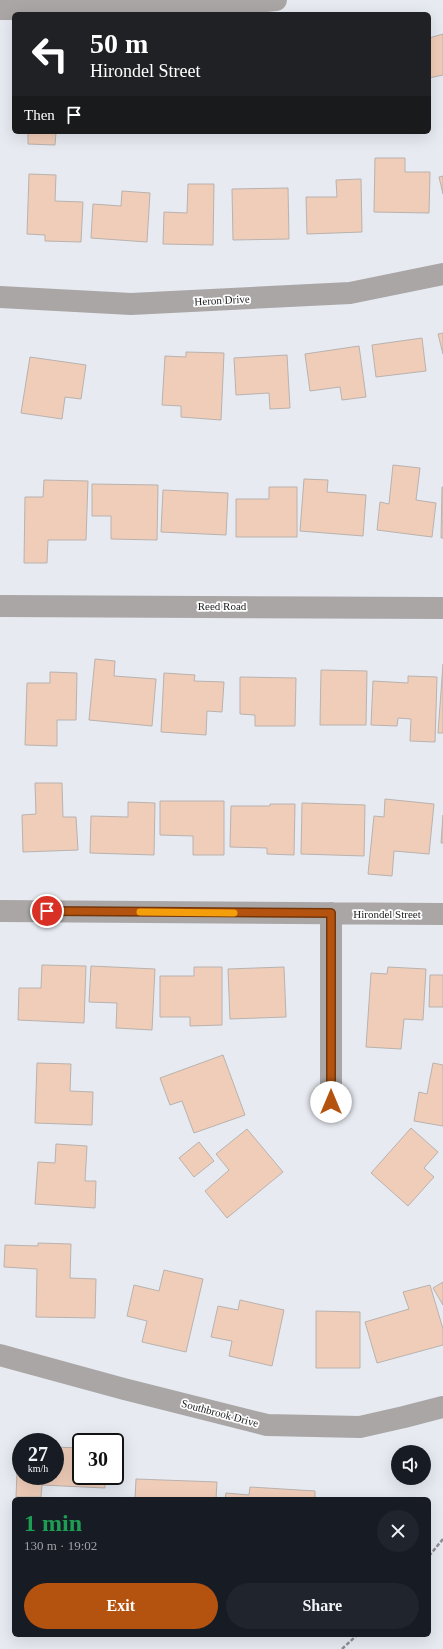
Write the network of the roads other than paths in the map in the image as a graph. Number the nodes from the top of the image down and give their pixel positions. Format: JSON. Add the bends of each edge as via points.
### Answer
{"nodes":[{"id":1,"x":276,"y":0,"type":"edge"},
{"id":2,"x":0,"y":9,"type":"edge"},
{"id":3,"x":443,"y":274,"type":"edge"},
{"id":4,"x":0,"y":297,"type":"edge"},
{"id":5,"x":0,"y":606,"type":"edge"},
{"id":6,"x":443,"y":608,"type":"edge"},
{"id":7,"x":0,"y":911,"type":"edge"},
{"id":8,"x":331,"y":913,"type":"junction"},
{"id":9,"x":443,"y":914,"type":"edge"},
{"id":10,"x":331,"y":1102,"type":"dead end"},
{"id":11,"x":0,"y":1355,"type":"edge"},
{"id":12,"x":443,"y":1406,"type":"edge"}],
"edges":[{"from":1,"to":2,"type":"street","via":[[171,10]]},
{"from":3,"to":4,"type":"street","name":"Heron Drive","via":[[350,293],[131,304]]},
{"from":5,"to":6,"type":"street","name":"Reed Road"},
{"from":7,"to":8,"type":"street","name":"Hirondel Street"},
{"from":8,"to":9,"type":"street","name":"Hirondel Street"},
{"from":8,"to":10,"type":"street"},
{"from":11,"to":12,"type":"street","name":"Southbrook Drive","via":[[267,1425],[360,1427]]}]}
